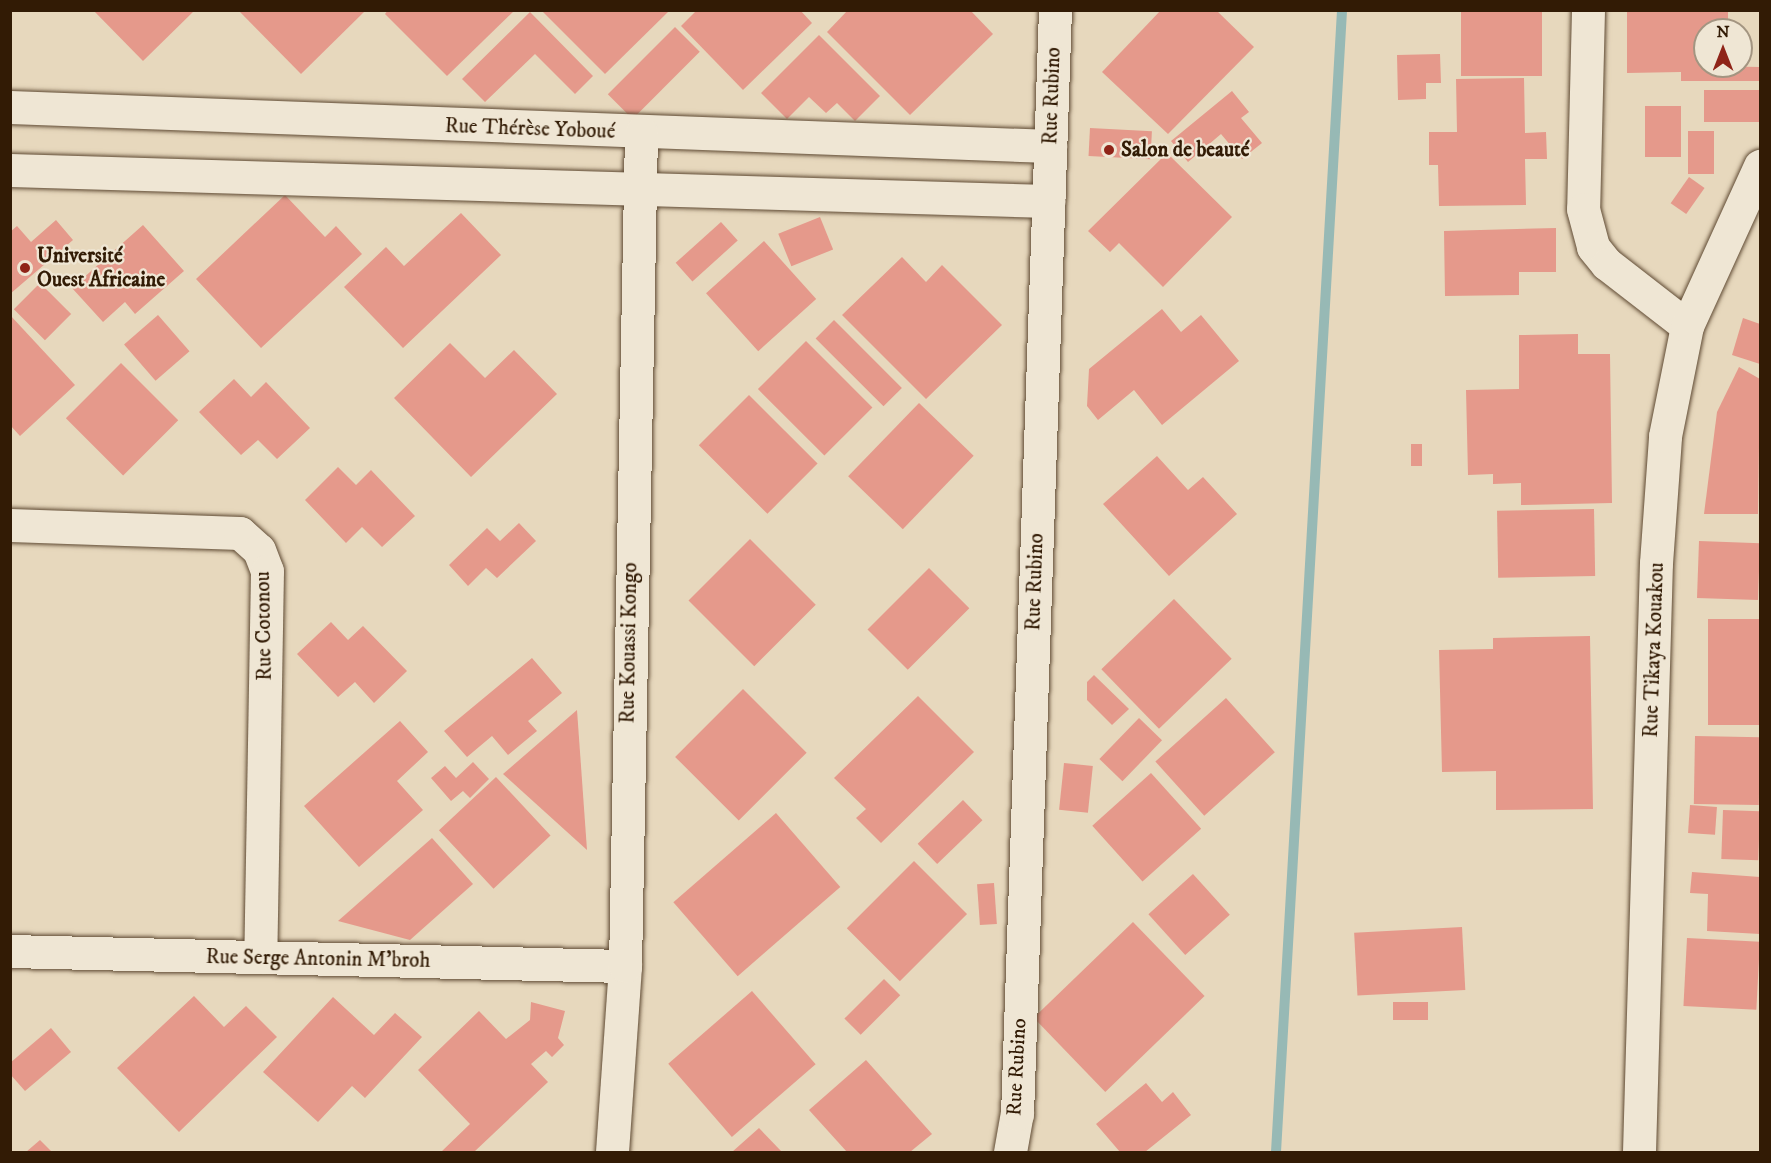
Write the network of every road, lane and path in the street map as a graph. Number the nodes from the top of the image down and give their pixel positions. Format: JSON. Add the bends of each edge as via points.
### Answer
{"nodes":[{"id":1,"x":1055,"y":10,"type":"edge"},
{"id":2,"x":1588,"y":10,"type":"edge"},
{"id":3,"x":10,"y":107,"type":"edge"},
{"id":4,"x":641,"y":133,"type":"junction"},
{"id":5,"x":1050,"y":146,"type":"junction"},
{"id":6,"x":1761,"y":166,"type":"edge"},
{"id":7,"x":10,"y":170,"type":"edge"},
{"id":8,"x":642,"y":193,"type":"junction"},
{"id":9,"x":1049,"y":201,"type":"junction"},
{"id":10,"x":1688,"y":326,"type":"junction"},
{"id":11,"x":10,"y":525,"type":"edge"},
{"id":12,"x":10,"y":951,"type":"edge"},
{"id":13,"x":260,"y":957,"type":"junction"},
{"id":14,"x":625,"y":966,"type":"junction"},
{"id":15,"x":612,"y":1152,"type":"edge"},
{"id":16,"x":1010,"y":1152,"type":"edge"},
{"id":17,"x":1639,"y":1152,"type":"edge"}],
"edges":[{"from":1,"to":5,"type":"street","name":"Rue Rubino"},
{"from":2,"to":10,"type":"street","via":[[1583,209],[1593,247],[1607,264]]},
{"from":3,"to":4,"type":"street","name":"Rue Thérèse Yoboué"},
{"from":4,"to":5,"type":"street","name":"Rue Thérèse Yoboué"},
{"from":4,"to":8,"type":"street","name":"Rue Kouassi Kongo"},
{"from":5,"to":9,"type":"street","name":"Rue Rubino"},
{"from":6,"to":10,"type":"street","name":"Rue Tikaya Kouakou"},
{"from":7,"to":8,"type":"street"},
{"from":8,"to":9,"type":"street"},
{"from":8,"to":14,"type":"street","name":"Rue Kouassi Kongo"},
{"from":9,"to":16,"type":"street","name":"Rue Rubino","via":[[1017,1114]]},
{"from":10,"to":17,"type":"street","name":"Rue Tikaya Kouakou","via":[[1665,436],[1656,564]]},
{"from":11,"to":13,"type":"street","name":"Rue Cotonou","via":[[240,533],[259,550],[267,571]]},
{"from":12,"to":13,"type":"street","name":"Rue Serge Antonin M'broh"},
{"from":13,"to":14,"type":"street","name":"Rue Serge Antonin M'broh"},
{"from":14,"to":15,"type":"street","name":"Rue Kouassi Kongo"}]}
